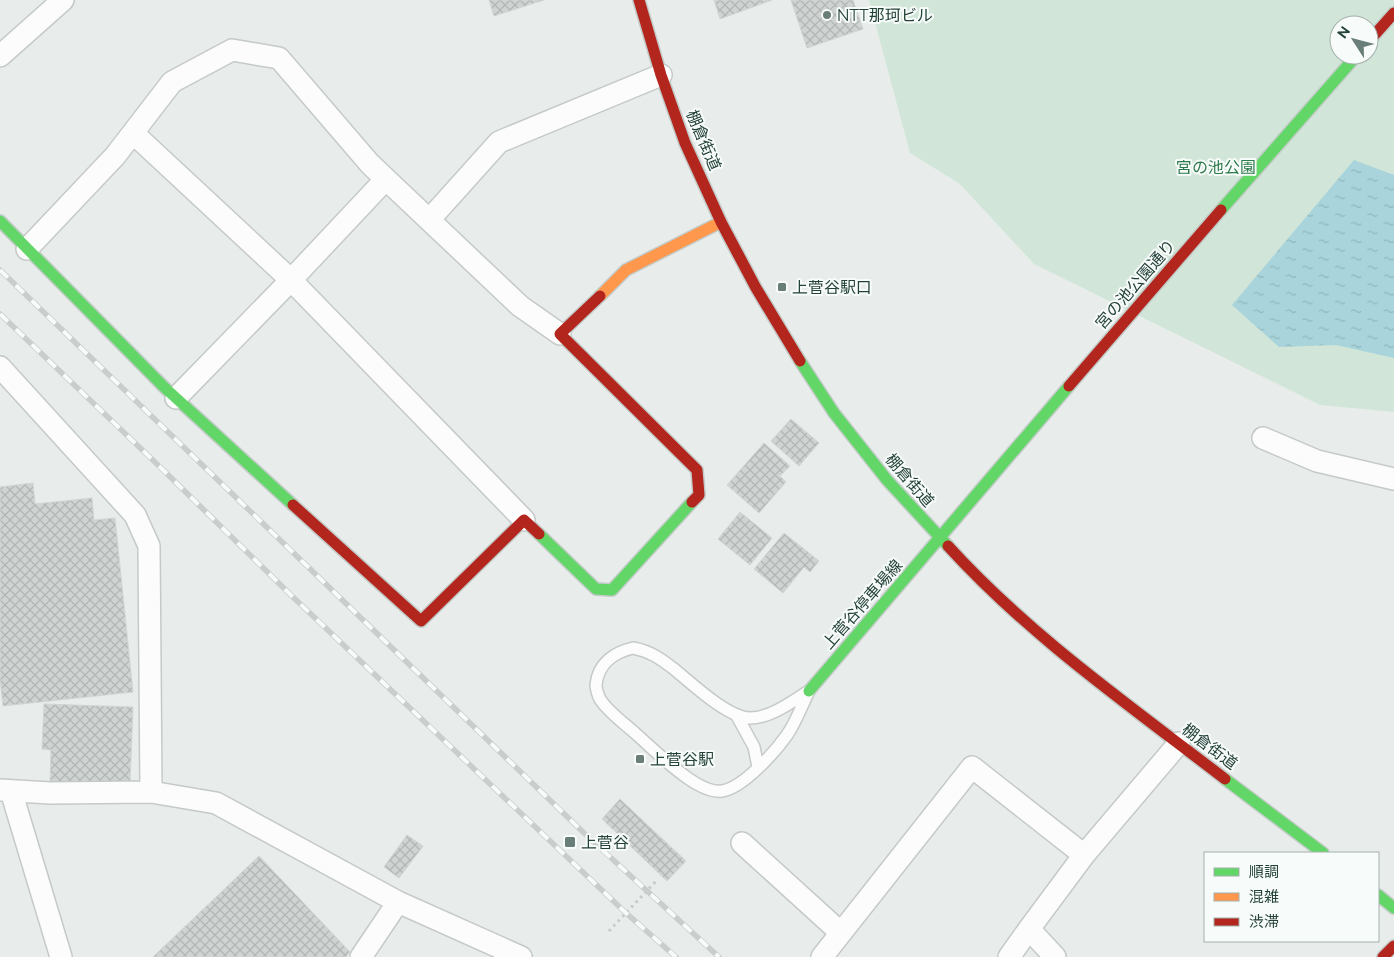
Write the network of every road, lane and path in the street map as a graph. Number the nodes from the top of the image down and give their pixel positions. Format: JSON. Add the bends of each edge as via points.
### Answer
{"nodes":[{"id":1,"x":63,"y":0,"type":"edge"},
{"id":2,"x":639,"y":0,"type":"edge"},
{"id":3,"x":1394,"y":13,"type":"edge"},
{"id":4,"x":1379,"y":30,"type":"edge"},
{"id":5,"x":0,"y":56,"type":"edge"},
{"id":6,"x":1348,"y":65,"type":"edge"},
{"id":7,"x":661,"y":75,"type":"junction"},
{"id":8,"x":133,"y":133,"type":"junction"},
{"id":9,"x":386,"y":179,"type":"junction"},
{"id":10,"x":429,"y":220,"type":"junction"},
{"id":11,"x":0,"y":221,"type":"edge"},
{"id":12,"x":722,"y":222,"type":"junction"},
{"id":13,"x":27,"y":249,"type":"junction"},
{"id":14,"x":291,"y":280,"type":"junction"},
{"id":15,"x":560,"y":334,"type":"junction"},
{"id":16,"x":0,"y":367,"type":"edge"},
{"id":17,"x":176,"y":398,"type":"junction"},
{"id":18,"x":1263,"y":438,"type":"dead end"},
{"id":19,"x":1394,"y":478,"type":"edge"},
{"id":20,"x":524,"y":520,"type":"junction"},
{"id":21,"x":940,"y":538,"type":"junction"},
{"id":22,"x":809,"y":691,"type":"junction"},
{"id":23,"x":737,"y":716,"type":"junction"},
{"id":24,"x":1179,"y":743,"type":"junction"},
{"id":25,"x":758,"y":768,"type":"junction"},
{"id":26,"x":5,"y":791,"type":"edge"},
{"id":27,"x":151,"y":792,"type":"junction"},
{"id":28,"x":742,"y":843,"type":"dead end"},
{"id":29,"x":1322,"y":852,"type":"edge"},
{"id":30,"x":1084,"y":855,"type":"junction"},
{"id":31,"x":658,"y":879,"type":"dead end"},
{"id":32,"x":1379,"y":896,"type":"edge"},
{"id":33,"x":398,"y":902,"type":"junction"},
{"id":34,"x":1394,"y":908,"type":"edge"},
{"id":35,"x":1029,"y":930,"type":"junction"},
{"id":36,"x":609,"y":931,"type":"dead end"},
{"id":37,"x":841,"y":933,"type":"junction"},
{"id":38,"x":1394,"y":946,"type":"edge"},
{"id":39,"x":61,"y":957,"type":"edge"},
{"id":40,"x":361,"y":957,"type":"edge"},
{"id":41,"x":521,"y":957,"type":"edge"},
{"id":42,"x":822,"y":957,"type":"edge"},
{"id":43,"x":1009,"y":957,"type":"edge"},
{"id":44,"x":1055,"y":957,"type":"edge"},
{"id":45,"x":1383,"y":957,"type":"edge"}],
"edges":[{"from":1,"to":5,"type":"street"},
{"from":2,"to":7,"type":"street","name":"棚倉街道"},
{"from":3,"to":4,"type":"street"},
{"from":6,"to":21,"type":"street","name":"宮の池公園通り","via":[[1094,355]]},
{"from":7,"to":10,"type":"street","via":[[499,142]]},
{"from":7,"to":12,"type":"street","name":"棚倉街道","via":[[686,143]]},
{"from":8,"to":9,"type":"street","via":[[172,82],[232,50],[279,58]]},
{"from":8,"to":13,"type":"street"},
{"from":8,"to":14,"type":"street"},
{"from":9,"to":10,"type":"street"},
{"from":9,"to":14,"type":"street"},
{"from":10,"to":15,"type":"street","via":[[520,306]]},
{"from":11,"to":13,"type":"street"},
{"from":12,"to":15,"type":"street","via":[[626,270]]},
{"from":12,"to":21,"type":"street","name":"棚倉街道","via":[[790,346],[834,413],[887,480]]},
{"from":13,"to":17,"type":"street"},
{"from":14,"to":17,"type":"street"},
{"from":14,"to":20,"type":"street"},
{"from":15,"to":20,"type":"street","via":[[697,470],[699,495],[612,590],[596,589]]},
{"from":16,"to":27,"type":"street","via":[[135,515],[150,546]]},
{"from":17,"to":20,"type":"street","via":[[420,622]]},
{"from":18,"to":19,"type":"street","via":[[1317,461]]},
{"from":21,"to":22,"type":"street","name":"上菅谷停車場線"},
{"from":21,"to":24,"type":"street","name":"棚倉街道","via":[[1015,614]]},
{"from":22,"to":23,"type":"lane","via":[[766,714],[752,718]]},
{"from":22,"to":25,"type":"lane","via":[[787,734]]},
{"from":23,"to":25,"type":"lane","via":[[754,747]]},
{"from":23,"to":25,"type":"lane","via":[[646,650],[620,651],[606,660],[596,685],[600,699],[615,716],[695,784],[722,791],[737,785]]},
{"from":24,"to":29,"type":"street","name":"棚倉街道"},
{"from":24,"to":30,"type":"street"},
{"from":26,"to":27,"type":"street"},
{"from":26,"to":39,"type":"street"},
{"from":27,"to":33,"type":"street","via":[[216,803]]},
{"from":28,"to":37,"type":"street"},
{"from":30,"to":35,"type":"street"},
{"from":30,"to":37,"type":"street","via":[[972,767]]},
{"from":31,"to":36,"type":"path"},
{"from":32,"to":34,"type":"street"},
{"from":33,"to":40,"type":"street"},
{"from":33,"to":41,"type":"street"},
{"from":35,"to":43,"type":"street"},
{"from":35,"to":44,"type":"street"},
{"from":37,"to":42,"type":"street"},
{"from":38,"to":45,"type":"street"}]}
